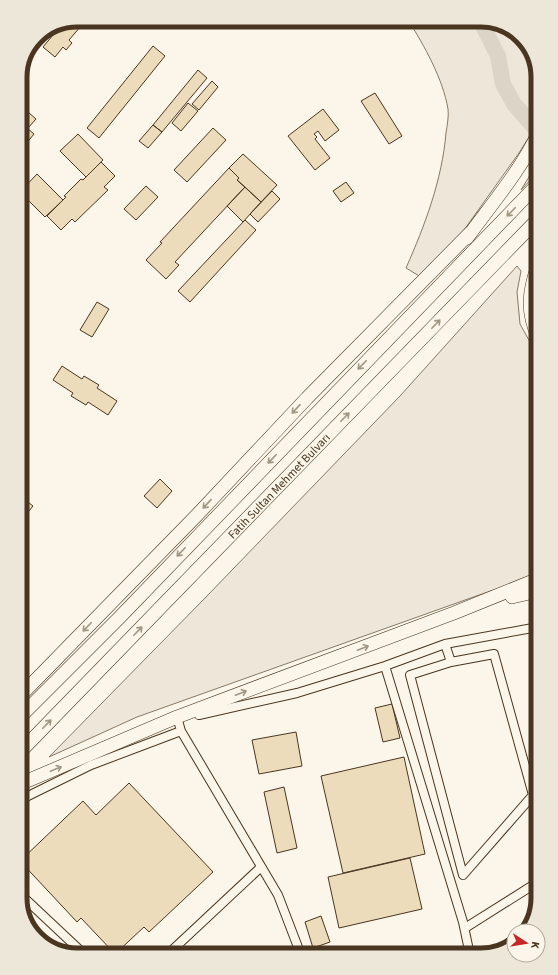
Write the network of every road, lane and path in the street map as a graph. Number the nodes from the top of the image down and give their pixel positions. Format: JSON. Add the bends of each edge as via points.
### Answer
{"nodes":[{"id":1,"x":531,"y":148,"type":"edge"},
{"id":2,"x":531,"y":191,"type":"edge"},
{"id":3,"x":531,"y":226,"type":"edge"},
{"id":4,"x":471,"y":232,"type":"junction"},
{"id":5,"x":531,"y":290,"type":"edge"},
{"id":6,"x":531,"y":316,"type":"edge"},
{"id":7,"x":374,"y":353,"type":"junction"},
{"id":8,"x":531,"y":582,"type":"edge"},
{"id":9,"x":531,"y":593,"type":"edge"},
{"id":10,"x":454,"y":613,"type":"junction"},
{"id":11,"x":531,"y":628,"type":"edge"},
{"id":12,"x":445,"y":644,"type":"junction"},
{"id":13,"x":451,"y":662,"type":"junction"},
{"id":14,"x":384,"y":666,"type":"junction"},
{"id":15,"x":27,"y":689,"type":"edge"},
{"id":16,"x":27,"y":710,"type":"edge"},
{"id":17,"x":178,"y":720,"type":"junction"},
{"id":18,"x":181,"y":731,"type":"junction"},
{"id":19,"x":27,"y":745,"type":"edge"},
{"id":20,"x":27,"y":781,"type":"edge"},
{"id":21,"x":531,"y":788,"type":"edge"},
{"id":22,"x":27,"y":797,"type":"edge"},
{"id":23,"x":531,"y":797,"type":"edge"},
{"id":24,"x":261,"y":867,"type":"junction"},
{"id":25,"x":531,"y":886,"type":"edge"},
{"id":26,"x":27,"y":901,"type":"edge"},
{"id":27,"x":464,"y":928,"type":"junction"},
{"id":28,"x":78,"y":948,"type":"edge"},
{"id":29,"x":174,"y":948,"type":"edge"},
{"id":30,"x":298,"y":948,"type":"edge"},
{"id":31,"x":468,"y":948,"type":"edge"}],
"edges":[{"from":1,"to":4,"type":"highway"},
{"from":2,"to":7,"type":"highway","name":"Fatih Sultan Mehmet Bulvarı","one_way":true},
{"from":19,"to":3,"type":"highway","name":"Fatih Sultan Mehmet Bulvarı","one_way":true},
{"from":4,"to":7,"type":"highway","via":[[450,261],[401,314]]},
{"from":4,"to":15,"type":"highway","one_way":true},
{"from":5,"to":6,"type":"highway"},
{"from":7,"to":16,"type":"highway","name":"Fatih Sultan Mehmet Bulvarı","one_way":true},
{"from":8,"to":10,"type":"highway"},
{"from":9,"to":10,"type":"highway"},
{"from":17,"to":10,"type":"highway","one_way":true},
{"from":11,"to":12,"type":"street"},
{"from":12,"to":13,"type":"street"},
{"from":12,"to":14,"type":"street"},
{"from":13,"to":21,"type":"street","via":[[494,654]]},
{"from":13,"to":23,"type":"street","via":[[410,676],[463,875]]},
{"from":14,"to":17,"type":"street","via":[[297,693]]},
{"from":14,"to":27,"type":"street"},
{"from":17,"to":18,"type":"street"},
{"from":20,"to":17,"type":"highway","one_way":true},
{"from":18,"to":22,"type":"street","via":[[91,765]]},
{"from":18,"to":24,"type":"street"},
{"from":24,"to":29,"type":"street"},
{"from":24,"to":30,"type":"street","via":[[278,895]]},
{"from":25,"to":27,"type":"street"},
{"from":26,"to":28,"type":"street"},
{"from":27,"to":31,"type":"street"}]}
